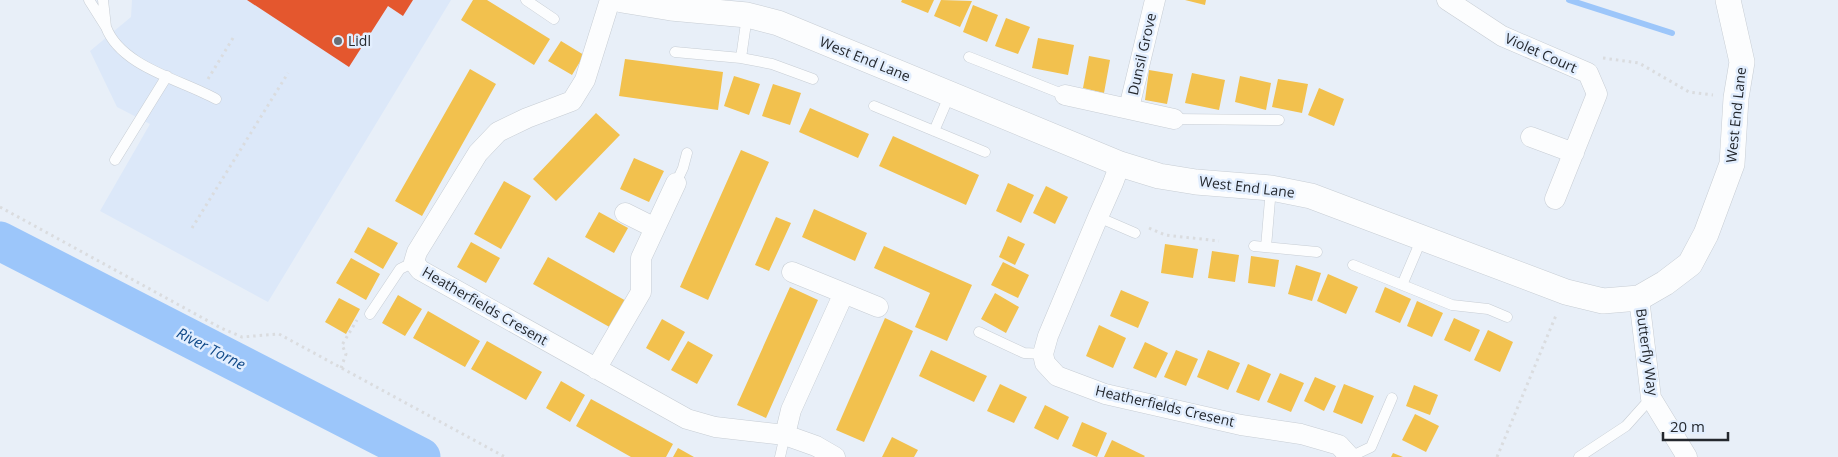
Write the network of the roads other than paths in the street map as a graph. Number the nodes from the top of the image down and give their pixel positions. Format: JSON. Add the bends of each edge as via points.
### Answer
{"nodes":[{"id":1,"x":89,"y":0,"type":"edge"},
{"id":2,"x":104,"y":0,"type":"edge"},
{"id":3,"x":526,"y":0,"type":"edge"},
{"id":4,"x":610,"y":0,"type":"edge"},
{"id":5,"x":622,"y":0,"type":"edge"},
{"id":6,"x":1155,"y":0,"type":"edge"},
{"id":7,"x":1447,"y":0,"type":"edge"},
{"id":8,"x":1728,"y":0,"type":"edge"},
{"id":9,"x":747,"y":15,"type":"junction"},
{"id":10,"x":554,"y":19,"type":"dead end"},
{"id":11,"x":106,"y":27,"type":"junction"},
{"id":12,"x":675,"y":52,"type":"dead end"},
{"id":13,"x":969,"y":57,"type":"dead end"},
{"id":14,"x":741,"y":58,"type":"junction"},
{"id":15,"x":167,"y":76,"type":"junction"},
{"id":16,"x":813,"y":79,"type":"dead end"},
{"id":17,"x":950,"y":93,"type":"junction"},
{"id":18,"x":1065,"y":95,"type":"joint"},
{"id":19,"x":216,"y":99,"type":"dead end"},
{"id":20,"x":874,"y":106,"type":"dead end"},
{"id":21,"x":1129,"y":108,"type":"junction"},
{"id":22,"x":1174,"y":119,"type":"joint"},
{"id":23,"x":1280,"y":120,"type":"dead end"},
{"id":24,"x":934,"y":131,"type":"junction"},
{"id":25,"x":1531,"y":137,"type":"dead end"},
{"id":26,"x":986,"y":152,"type":"dead end"},
{"id":27,"x":687,"y":153,"type":"dead end"},
{"id":28,"x":1574,"y":153,"type":"junction"},
{"id":29,"x":115,"y":160,"type":"dead end"},
{"id":30,"x":1120,"y":164,"type":"junction"},
{"id":31,"x":676,"y":183,"type":"joint"},
{"id":32,"x":1271,"y":188,"type":"junction"},
{"id":33,"x":1555,"y":199,"type":"dead end"},
{"id":34,"x":624,"y":213,"type":"dead end"},
{"id":35,"x":1098,"y":217,"type":"junction"},
{"id":36,"x":655,"y":228,"type":"junction"},
{"id":37,"x":1135,"y":233,"type":"dead end"},
{"id":38,"x":1422,"y":237,"type":"junction"},
{"id":39,"x":1254,"y":246,"type":"dead end"},
{"id":40,"x":1266,"y":247,"type":"junction"},
{"id":41,"x":1317,"y":252,"type":"dead end"},
{"id":42,"x":414,"y":262,"type":"junction"},
{"id":43,"x":1354,"y":265,"type":"dead end"},
{"id":44,"x":792,"y":272,"type":"dead end"},
{"id":45,"x":1402,"y":285,"type":"junction"},
{"id":46,"x":844,"y":293,"type":"junction"},
{"id":47,"x":1639,"y":298,"type":"junction"},
{"id":48,"x":878,"y":307,"type":"dead end"},
{"id":49,"x":370,"y":314,"type":"dead end"},
{"id":50,"x":1507,"y":317,"type":"dead end"},
{"id":51,"x":979,"y":332,"type":"dead end"},
{"id":52,"x":1043,"y":354,"type":"junction"},
{"id":53,"x":596,"y":369,"type":"junction"},
{"id":54,"x":1392,"y":398,"type":"dead end"},
{"id":55,"x":1652,"y":398,"type":"junction"},
{"id":56,"x":784,"y":435,"type":"junction"},
{"id":57,"x":780,"y":457,"type":"edge"},
{"id":58,"x":835,"y":457,"type":"edge"},
{"id":59,"x":1350,"y":457,"type":"edge"},
{"id":60,"x":1579,"y":457,"type":"edge"},
{"id":61,"x":1687,"y":457,"type":"edge"}],
"edges":[{"from":1,"to":11,"type":"lane"},
{"from":2,"to":11,"type":"lane"},
{"from":3,"to":10,"type":"lane"},
{"from":4,"to":42,"type":"street","name":"Heatherfields Cresent","via":[[585,80],[572,101],[498,132],[478,153]]},
{"from":5,"to":9,"type":"street","name":"West End Lane"},
{"from":6,"to":21,"type":"street","name":"Dunsil Grove"},
{"from":7,"to":28,"type":"street","name":"Violet Court","via":[[1502,36],[1588,73],[1597,94]]},
{"from":8,"to":47,"type":"street","name":"West End Lane","via":[[1742,62],[1732,164],[1706,234],[1690,264]]},
{"from":9,"to":14,"type":"lane"},
{"from":9,"to":17,"type":"street","name":"West End Lane","via":[[778,23]]},
{"from":11,"to":15,"type":"lane","via":[[124,51],[146,67]]},
{"from":12,"to":14,"type":"lane"},
{"from":13,"to":18,"type":"lane"},
{"from":14,"to":16,"type":"lane","via":[[772,64]]},
{"from":15,"to":19,"type":"lane"},
{"from":15,"to":29,"type":"lane"},
{"from":17,"to":24,"type":"lane"},
{"from":17,"to":30,"type":"street","name":"West End Lane"},
{"from":18,"to":21,"type":"street","name":"Dunsil Grove"},
{"from":20,"to":24,"type":"lane"},
{"from":21,"to":22,"type":"street","name":"Dunsil Grove"},
{"from":22,"to":23,"type":"lane"},
{"from":24,"to":26,"type":"lane"},
{"from":25,"to":28,"type":"street"},
{"from":27,"to":31,"type":"lane"},
{"from":28,"to":33,"type":"street","name":"Violet Court"},
{"from":30,"to":32,"type":"street","name":"West End Lane","via":[[1159,176],[1196,182]]},
{"from":30,"to":35,"type":"street"},
{"from":31,"to":36,"type":"street"},
{"from":32,"to":38,"type":"street","name":"West End Lane","via":[[1311,196]]},
{"from":32,"to":40,"type":"lane"},
{"from":34,"to":36,"type":"street"},
{"from":35,"to":37,"type":"lane"},
{"from":35,"to":52,"type":"street"},
{"from":36,"to":53,"type":"street","via":[[641,258],[641,292]]},
{"from":38,"to":45,"type":"lane"},
{"from":38,"to":47,"type":"street","name":"West End Lane","via":[[1566,292],[1603,300]]},
{"from":39,"to":40,"type":"lane"},
{"from":40,"to":41,"type":"lane"},
{"from":42,"to":49,"type":"lane","via":[[400,269]]},
{"from":42,"to":53,"type":"street","name":"Heatherfields Cresent","via":[[420,270]]},
{"from":43,"to":45,"type":"lane"},
{"from":44,"to":46,"type":"street"},
{"from":45,"to":50,"type":"lane","via":[[1452,306],[1488,309]]},
{"from":46,"to":48,"type":"street"},
{"from":46,"to":56,"type":"street","via":[[791,410]]},
{"from":47,"to":55,"type":"street","name":"Butterfly Way"},
{"from":51,"to":52,"type":"lane","via":[[1024,353]]},
{"from":52,"to":59,"type":"street","name":"Heatherfields Cresent","via":[[1045,363],[1057,376],[1105,394],[1241,425],[1301,434],[1339,445]]},
{"from":53,"to":56,"type":"street","name":"Heatherfields Cresent","via":[[687,419]]},
{"from":54,"to":59,"type":"lane","via":[[1371,447]]},
{"from":55,"to":60,"type":"lane","via":[[1626,426]]},
{"from":55,"to":61,"type":"street","name":"Butterfly Way"},
{"from":56,"to":57,"type":"lane"},
{"from":56,"to":58,"type":"street","name":"Heatherfields Cresent","via":[[816,446]]}]}
